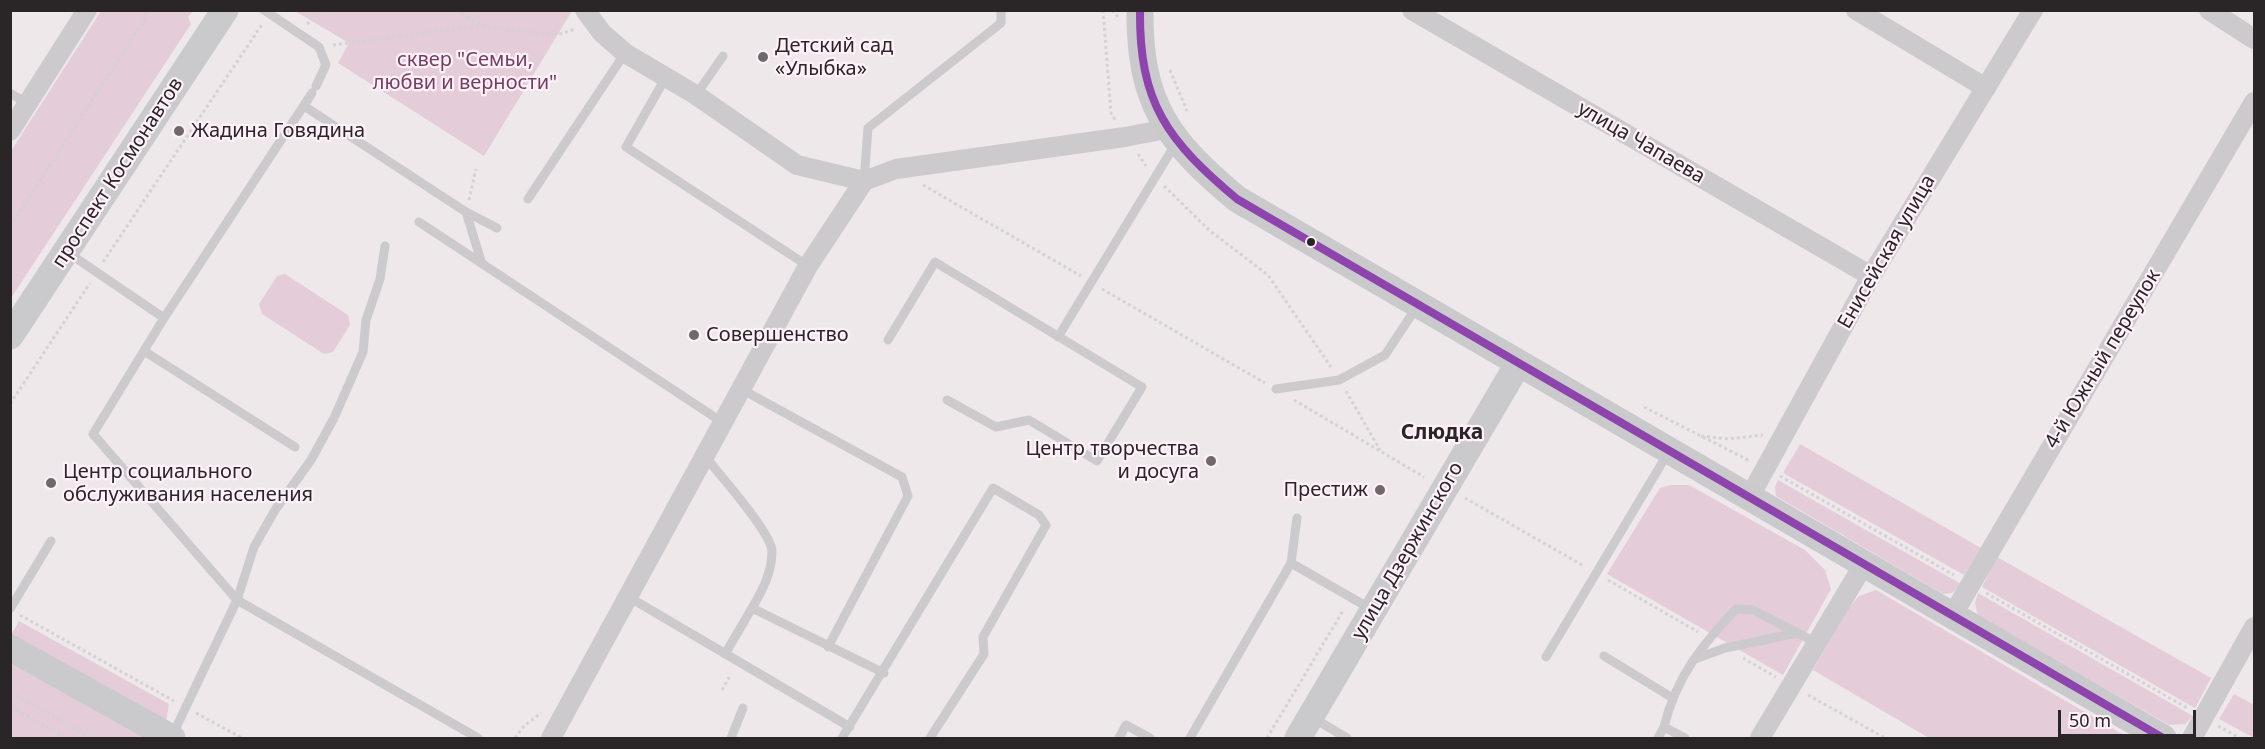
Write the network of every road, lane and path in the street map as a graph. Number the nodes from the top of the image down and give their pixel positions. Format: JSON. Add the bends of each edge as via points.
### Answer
{"nodes":[{"id":1,"x":87,"y":10,"type":"edge"},
{"id":2,"x":146,"y":10,"type":"edge"},
{"id":3,"x":225,"y":10,"type":"edge"},
{"id":4,"x":323,"y":10,"type":"edge"},
{"id":5,"x":457,"y":10,"type":"edge"},
{"id":6,"x":476,"y":10,"type":"edge"},
{"id":7,"x":1001,"y":10,"type":"edge"},
{"id":8,"x":1103,"y":10,"type":"edge"},
{"id":9,"x":1140,"y":10,"type":"edge"},
{"id":10,"x":1412,"y":10,"type":"edge"},
{"id":11,"x":1856,"y":10,"type":"edge"},
{"id":12,"x":2033,"y":10,"type":"edge"},
{"id":13,"x":2209,"y":10,"type":"edge"},
{"id":14,"x":267,"y":12,"type":"edge"},
{"id":15,"x":589,"y":17,"type":"edge"},
{"id":16,"x":479,"y":26,"type":"junction"},
{"id":17,"x":296,"y":32,"type":"junction"},
{"id":18,"x":2254,"y":39,"type":"edge"},
{"id":19,"x":319,"y":48,"type":"junction"},
{"id":20,"x":625,"y":53,"type":"junction"},
{"id":21,"x":723,"y":56,"type":"dead end"},
{"id":22,"x":1168,"y":65,"type":"dead end"},
{"id":23,"x":666,"y":77,"type":"junction"},
{"id":24,"x":1986,"y":88,"type":"junction"},
{"id":25,"x":10,"y":93,"type":"edge"},
{"id":26,"x":696,"y":95,"type":"junction"},
{"id":27,"x":2254,"y":102,"type":"edge"},
{"id":28,"x":28,"y":104,"type":"junction"},
{"id":29,"x":304,"y":106,"type":"junction"},
{"id":30,"x":1188,"y":113,"type":"dead end"},
{"id":31,"x":10,"y":131,"type":"edge"},
{"id":32,"x":1171,"y":136,"type":"junction"},
{"id":33,"x":1125,"y":137,"type":"junction"},
{"id":34,"x":476,"y":169,"type":"dead end"},
{"id":35,"x":896,"y":169,"type":"junction"},
{"id":36,"x":1155,"y":177,"type":"junction"},
{"id":37,"x":864,"y":181,"type":"junction"},
{"id":38,"x":528,"y":199,"type":"dead end"},
{"id":39,"x":466,"y":212,"type":"junction"},
{"id":40,"x":419,"y":222,"type":"dead end"},
{"id":41,"x":10,"y":227,"type":"edge"},
{"id":42,"x":497,"y":228,"type":"dead end"},
{"id":43,"x":385,"y":246,"type":"dead end"},
{"id":44,"x":66,"y":252,"type":"junction"},
{"id":45,"x":482,"y":264,"type":"junction"},
{"id":46,"x":808,"y":266,"type":"junction"},
{"id":47,"x":97,"y":272,"type":"junction"},
{"id":48,"x":1871,"y":276,"type":"junction"},
{"id":49,"x":1091,"y":282,"type":"junction"},
{"id":50,"x":1417,"y":306,"type":"junction"},
{"id":51,"x":164,"y":318,"type":"junction"},
{"id":52,"x":10,"y":336,"type":"edge"},
{"id":53,"x":1058,"y":338,"type":"junction"},
{"id":54,"x":888,"y":340,"type":"dead end"},
{"id":55,"x":144,"y":351,"type":"junction"},
{"id":56,"x":1518,"y":364,"type":"junction"},
{"id":57,"x":1339,"y":380,"type":"junction"},
{"id":58,"x":741,"y":389,"type":"junction"},
{"id":59,"x":1276,"y":389,"type":"junction"},
{"id":60,"x":948,"y":400,"type":"dead end"},
{"id":61,"x":1634,"y":402,"type":"dead end"},
{"id":62,"x":10,"y":405,"type":"edge"},
{"id":63,"x":722,"y":422,"type":"junction"},
{"id":64,"x":1788,"y":428,"type":"junction"},
{"id":65,"x":1697,"y":436,"type":"junction"},
{"id":66,"x":295,"y":447,"type":"dead end"},
{"id":67,"x":1380,"y":450,"type":"junction"},
{"id":68,"x":1669,"y":451,"type":"junction"},
{"id":69,"x":704,"y":455,"type":"junction"},
{"id":70,"x":1766,"y":468,"type":"junction"},
{"id":71,"x":1425,"y":476,"type":"dead end"},
{"id":72,"x":1464,"y":498,"type":"dead end"},
{"id":73,"x":1749,"y":498,"type":"junction"},
{"id":74,"x":1297,"y":518,"type":"dead end"},
{"id":75,"x":51,"y":541,"type":"dead end"},
{"id":76,"x":1291,"y":563,"type":"junction"},
{"id":77,"x":1864,"y":564,"type":"junction"},
{"id":78,"x":1597,"y":574,"type":"junction"},
{"id":79,"x":1970,"y":584,"type":"junction"},
{"id":80,"x":627,"y":596,"type":"junction"},
{"id":81,"x":237,"y":600,"type":"junction"},
{"id":82,"x":752,"y":608,"type":"junction"},
{"id":83,"x":10,"y":610,"type":"edge"},
{"id":84,"x":1373,"y":610,"type":"junction"},
{"id":85,"x":1952,"y":616,"type":"junction"},
{"id":86,"x":2254,"y":627,"type":"edge"},
{"id":87,"x":1797,"y":633,"type":"junction"},
{"id":88,"x":1709,"y":638,"type":"junction"},
{"id":89,"x":1817,"y":643,"type":"junction"},
{"id":90,"x":828,"y":647,"type":"junction"},
{"id":91,"x":10,"y":648,"type":"edge"},
{"id":92,"x":1725,"y":648,"type":"junction"},
{"id":93,"x":725,"y":654,"type":"junction"},
{"id":94,"x":1604,"y":656,"type":"dead end"},
{"id":95,"x":1546,"y":657,"type":"dead end"},
{"id":96,"x":1695,"y":659,"type":"junction"},
{"id":97,"x":738,"y":662,"type":"junction"},
{"id":98,"x":884,"y":673,"type":"junction"},
{"id":99,"x":1791,"y":686,"type":"junction"},
{"id":100,"x":722,"y":690,"type":"dead end"},
{"id":101,"x":10,"y":692,"type":"edge"},
{"id":102,"x":1671,"y":697,"type":"junction"},
{"id":103,"x":10,"y":706,"type":"edge"},
{"id":104,"x":186,"y":708,"type":"junction"},
{"id":105,"x":743,"y":708,"type":"dead end"},
{"id":106,"x":543,"y":712,"type":"dead end"},
{"id":107,"x":2203,"y":717,"type":"junction"},
{"id":108,"x":850,"y":727,"type":"junction"},
{"id":109,"x":1304,"y":727,"type":"edge"},
{"id":110,"x":1664,"y":727,"type":"junction"},
{"id":111,"x":68,"y":738,"type":"edge"},
{"id":112,"x":93,"y":738,"type":"edge"},
{"id":113,"x":171,"y":738,"type":"edge"},
{"id":114,"x":242,"y":738,"type":"edge"},
{"id":115,"x":478,"y":738,"type":"edge"},
{"id":116,"x":515,"y":738,"type":"edge"},
{"id":117,"x":551,"y":738,"type":"edge"},
{"id":118,"x":731,"y":738,"type":"edge"},
{"id":119,"x":842,"y":738,"type":"edge"},
{"id":120,"x":930,"y":738,"type":"edge"},
{"id":121,"x":1119,"y":738,"type":"edge"},
{"id":122,"x":1150,"y":738,"type":"edge"},
{"id":123,"x":1190,"y":738,"type":"edge"},
{"id":124,"x":1347,"y":738,"type":"edge"},
{"id":125,"x":1658,"y":738,"type":"edge"},
{"id":126,"x":1685,"y":738,"type":"edge"},
{"id":127,"x":1760,"y":738,"type":"edge"},
{"id":128,"x":1885,"y":738,"type":"edge"},
{"id":129,"x":2163,"y":738,"type":"edge"},
{"id":130,"x":2192,"y":738,"type":"edge"},
{"id":131,"x":2240,"y":738,"type":"edge"}],
"edges":[{"from":1,"to":28,"type":"street"},
{"from":2,"to":41,"type":"path","via":[[145,19]]},
{"from":3,"to":44,"type":"main road","name":"проспект Космонавтов"},
{"from":4,"to":17,"type":"path"},
{"from":5,"to":16,"type":"path"},
{"from":6,"to":16,"type":"path"},
{"from":7,"to":37,"type":"lane","via":[[1001,23],[868,128]]},
{"from":8,"to":33,"type":"path","via":[[1111,113]]},
{"from":9,"to":32,"type":"main road","via":[[1144,70]]},
{"from":10,"to":48,"type":"street","name":"улица Чапаева"},
{"from":11,"to":24,"type":"street"},
{"from":12,"to":24,"type":"street","name":"Енисейская улица"},
{"from":13,"to":18,"type":"street"},
{"from":14,"to":17,"type":"lane"},
{"from":14,"to":47,"type":"path"},
{"from":15,"to":16,"type":"path","via":[[557,35]]},
{"from":15,"to":20,"type":"street"},
{"from":16,"to":19,"type":"path"},
{"from":17,"to":19,"type":"lane"},
{"from":19,"to":29,"type":"lane","via":[[326,65]]},
{"from":20,"to":23,"type":"street"},
{"from":20,"to":38,"type":"lane"},
{"from":21,"to":26,"type":"lane"},
{"from":22,"to":30,"type":"path"},
{"from":23,"to":26,"type":"street"},
{"from":23,"to":46,"type":"lane","via":[[626,147]]},
{"from":24,"to":48,"type":"street","name":"Енисейская улица"},
{"from":25,"to":28,"type":"lane"},
{"from":26,"to":37,"type":"street","via":[[797,165]]},
{"from":27,"to":79,"type":"street","name":"4-й Южный переулок"},
{"from":28,"to":31,"type":"street"},
{"from":29,"to":39,"type":"lane"},
{"from":29,"to":51,"type":"lane"},
{"from":32,"to":33,"type":"street"},
{"from":32,"to":36,"type":"lane"},
{"from":32,"to":50,"type":"main road","via":[[1200,169],[1236,199]]},
{"from":33,"to":35,"type":"street"},
{"from":33,"to":36,"type":"path"},
{"from":34,"to":39,"type":"path"},
{"from":35,"to":37,"type":"street"},
{"from":35,"to":49,"type":"path"},
{"from":36,"to":49,"type":"lane"},
{"from":36,"to":57,"type":"path","via":[[1209,230],[1268,275]]},
{"from":37,"to":46,"type":"street"},
{"from":39,"to":42,"type":"lane"},
{"from":39,"to":45,"type":"lane"},
{"from":40,"to":45,"type":"lane"},
{"from":43,"to":81,"type":"lane","via":[[380,279],[366,320],[363,352],[311,460],[254,547]]},
{"from":44,"to":47,"type":"lane"},
{"from":44,"to":52,"type":"main road","name":"проспект Космонавтов"},
{"from":45,"to":63,"type":"lane"},
{"from":46,"to":58,"type":"street"},
{"from":47,"to":51,"type":"lane"},
{"from":47,"to":62,"type":"path"},
{"from":48,"to":64,"type":"street","name":"Енисейская улица"},
{"from":49,"to":53,"type":"lane"},
{"from":49,"to":59,"type":"path"},
{"from":50,"to":56,"type":"main road"},
{"from":50,"to":57,"type":"lane","via":[[1385,355]]},
{"from":51,"to":55,"type":"lane"},
{"from":53,"to":54,"type":"lane","via":[[935,262]]},
{"from":53,"to":60,"type":"lane","via":[[1142,387],[1097,461],[1029,420],[996,427]]},
{"from":55,"to":66,"type":"lane"},
{"from":55,"to":81,"type":"lane","via":[[93,434]]},
{"from":56,"to":68,"type":"main road"},
{"from":56,"to":84,"type":"main road","name":"улица Дзержинского"},
{"from":57,"to":59,"type":"lane"},
{"from":57,"to":67,"type":"path"},
{"from":58,"to":63,"type":"street"},
{"from":58,"to":90,"type":"lane","via":[[902,477],[908,496]]},
{"from":59,"to":67,"type":"path"},
{"from":61,"to":65,"type":"path"},
{"from":63,"to":69,"type":"street"},
{"from":64,"to":65,"type":"path","via":[[1729,440]]},
{"from":64,"to":70,"type":"street","name":"Енисейская улица"},
{"from":65,"to":70,"type":"path"},
{"from":67,"to":71,"type":"path"},
{"from":68,"to":73,"type":"main road"},
{"from":68,"to":78,"type":"lane"},
{"from":69,"to":80,"type":"street"},
{"from":69,"to":82,"type":"lane","via":[[761,527],[772,549],[767,582]]},
{"from":70,"to":73,"type":"street","name":"Енисейская улица"},
{"from":70,"to":79,"type":"path"},
{"from":72,"to":78,"type":"path"},
{"from":73,"to":77,"type":"main road"},
{"from":74,"to":76,"type":"lane"},
{"from":75,"to":83,"type":"lane"},
{"from":76,"to":84,"type":"lane"},
{"from":76,"to":123,"type":"lane"},
{"from":77,"to":85,"type":"main road"},
{"from":77,"to":89,"type":"street"},
{"from":78,"to":88,"type":"path"},
{"from":78,"to":95,"type":"lane"},
{"from":79,"to":85,"type":"street","name":"4-й Южный переулок"},
{"from":79,"to":107,"type":"path"},
{"from":80,"to":93,"type":"lane"},
{"from":80,"to":117,"type":"street"},
{"from":81,"to":104,"type":"lane"},
{"from":81,"to":115,"type":"lane"},
{"from":82,"to":90,"type":"lane"},
{"from":82,"to":93,"type":"lane"},
{"from":83,"to":104,"type":"path"},
{"from":84,"to":109,"type":"main road","name":"улица Дзержинского"},
{"from":85,"to":129,"type":"main road"},
{"from":86,"to":107,"type":"street"},
{"from":87,"to":88,"type":"lane","via":[[1753,610],[1737,609]]},
{"from":87,"to":89,"type":"lane"},
{"from":87,"to":92,"type":"lane"},
{"from":88,"to":96,"type":"lane"},
{"from":89,"to":99,"type":"street"},
{"from":90,"to":98,"type":"lane"},
{"from":91,"to":113,"type":"main road"},
{"from":92,"to":96,"type":"lane"},
{"from":92,"to":99,"type":"path"},
{"from":93,"to":97,"type":"lane"},
{"from":94,"to":102,"type":"lane"},
{"from":96,"to":102,"type":"lane"},
{"from":97,"to":100,"type":"path"},
{"from":97,"to":108,"type":"lane"},
{"from":98,"to":108,"type":"lane"},
{"from":98,"to":120,"type":"lane","via":[[993,488],[1039,515],[1046,525],[983,637],[984,654]]},
{"from":99,"to":127,"type":"street"},
{"from":99,"to":128,"type":"path"},
{"from":101,"to":112,"type":"path"},
{"from":102,"to":110,"type":"lane"},
{"from":103,"to":111,"type":"path"},
{"from":104,"to":113,"type":"lane"},
{"from":104,"to":114,"type":"path"},
{"from":105,"to":118,"type":"lane"},
{"from":106,"to":116,"type":"path"},
{"from":107,"to":130,"type":"street"},
{"from":107,"to":131,"type":"path"},
{"from":108,"to":119,"type":"lane"},
{"from":109,"to":124,"type":"lane"},
{"from":110,"to":125,"type":"lane"},
{"from":110,"to":126,"type":"lane"},
{"from":121,"to":122,"type":"lane","via":[[1126,725]]}]}
